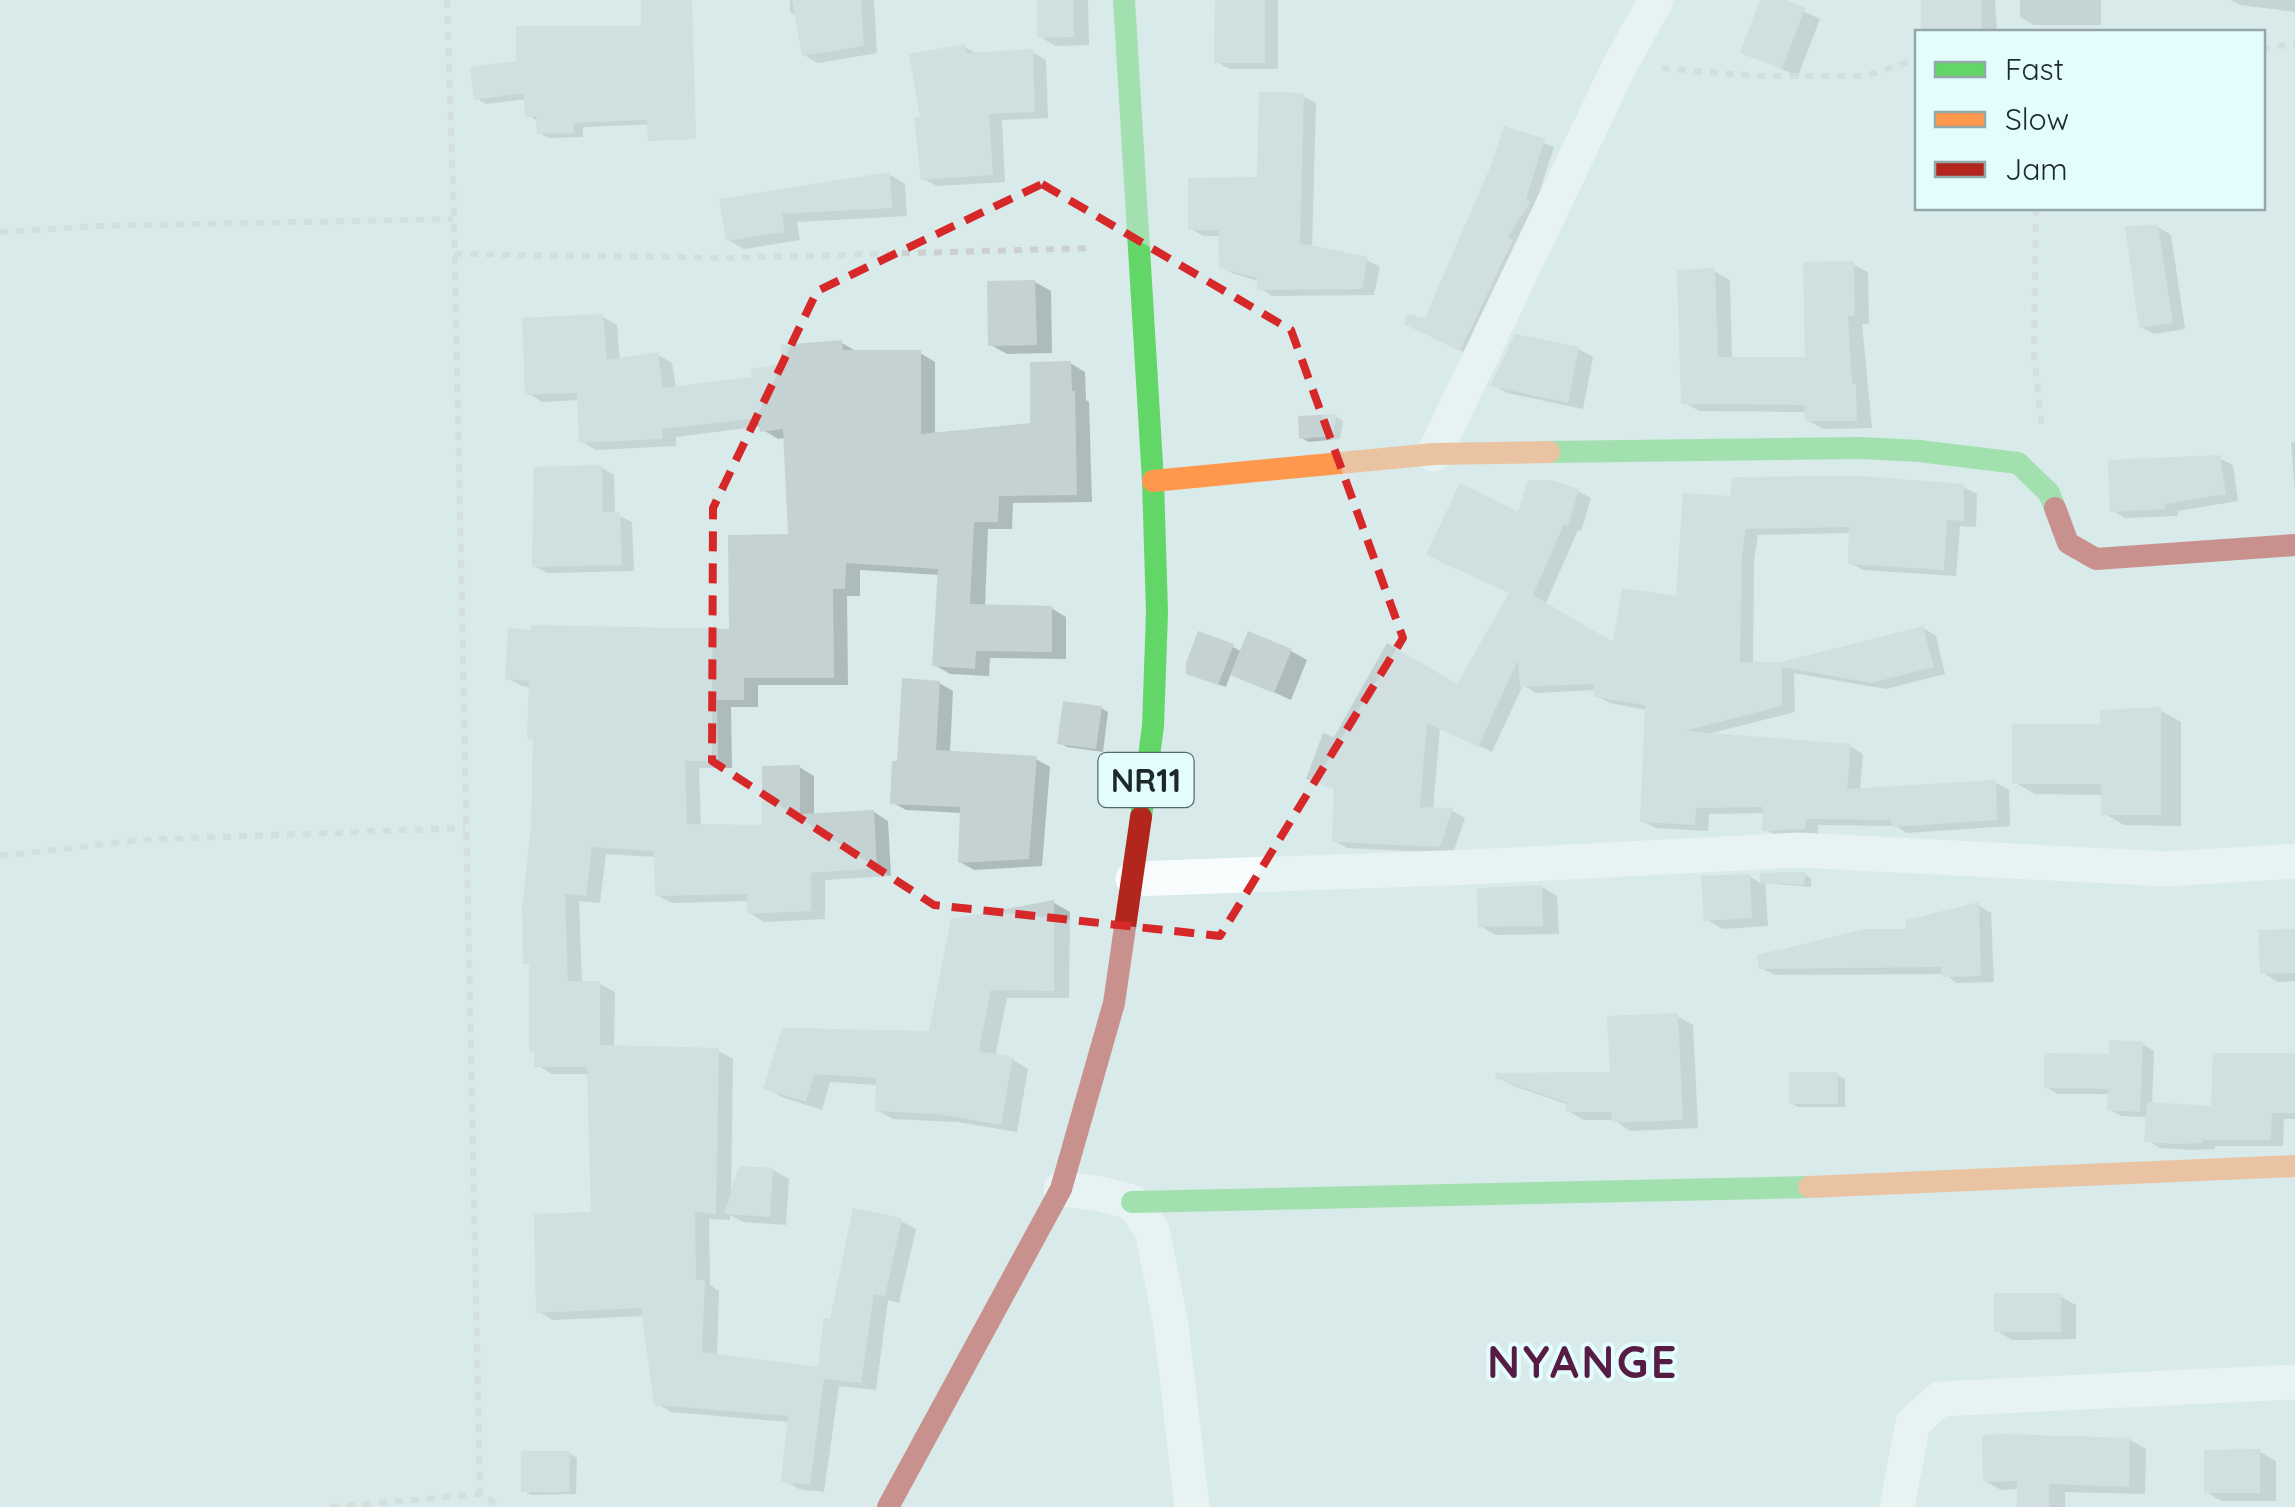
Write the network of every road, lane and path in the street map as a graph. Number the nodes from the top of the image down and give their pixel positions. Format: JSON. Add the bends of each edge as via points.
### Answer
{"nodes":[{"id":1,"x":447,"y":0,"type":"edge"},
{"id":2,"x":1124,"y":0,"type":"edge"},
{"id":3,"x":1656,"y":0,"type":"edge"},
{"id":4,"x":2295,"y":43,"type":"edge"},
{"id":5,"x":2265,"y":49,"type":"edge"},
{"id":6,"x":1915,"y":60,"type":"edge"},
{"id":7,"x":1620,"y":65,"type":"junction"},
{"id":8,"x":2036,"y":210,"type":"edge"},
{"id":9,"x":454,"y":219,"type":"junction"},
{"id":10,"x":0,"y":232,"type":"edge"},
{"id":11,"x":1139,"y":246,"type":"junction"},
{"id":12,"x":454,"y":254,"type":"junction"},
{"id":13,"x":1434,"y":454,"type":"junction"},
{"id":14,"x":1153,"y":480,"type":"junction"},
{"id":15,"x":2048,"y":494,"type":"junction"},
{"id":16,"x":2295,"y":545,"type":"edge"},
{"id":17,"x":465,"y":828,"type":"junction"},
{"id":18,"x":0,"y":856,"type":"edge"},
{"id":19,"x":2295,"y":861,"type":"edge"},
{"id":20,"x":1134,"y":879,"type":"junction"},
{"id":21,"x":2295,"y":1166,"type":"edge"},
{"id":22,"x":1061,"y":1190,"type":"junction"},
{"id":23,"x":1132,"y":1202,"type":"junction"},
{"id":24,"x":2295,"y":1382,"type":"edge"},
{"id":25,"x":480,"y":1494,"type":"junction"},
{"id":26,"x":331,"y":1507,"type":"edge"},
{"id":27,"x":502,"y":1507,"type":"edge"},
{"id":28,"x":888,"y":1507,"type":"edge"},
{"id":29,"x":1192,"y":1507,"type":"edge"},
{"id":30,"x":1897,"y":1507,"type":"edge"}],
"edges":[{"from":1,"to":9,"type":"path"},
{"from":2,"to":11,"type":"main road","number":"NR11"},
{"from":3,"to":7,"type":"street"},
{"from":4,"to":5,"type":"path"},
{"from":6,"to":7,"type":"path","via":[[1865,76]]},
{"from":7,"to":13,"type":"street"},
{"from":8,"to":15,"type":"path","via":[[2034,354]]},
{"from":9,"to":10,"type":"path"},
{"from":9,"to":12,"type":"path"},
{"from":11,"to":12,"type":"path","via":[[730,258]]},
{"from":11,"to":14,"type":"main road","number":"NR11"},
{"from":12,"to":17,"type":"path"},
{"from":13,"to":14,"type":"main road"},
{"from":13,"to":15,"type":"main road","via":[[1919,451],[2018,464]]},
{"from":14,"to":20,"type":"main road","number":"NR11","via":[[1154,726]]},
{"from":15,"to":16,"type":"main road","via":[[2068,543],[2096,559]]},
{"from":17,"to":18,"type":"path","via":[[140,840]]},
{"from":17,"to":25,"type":"path"},
{"from":19,"to":20,"type":"street","via":[[2167,868],[1799,850]]},
{"from":20,"to":22,"type":"main road","number":"NR11","via":[[1114,1004]]},
{"from":21,"to":23,"type":"main road","via":[[1922,1184]]},
{"from":22,"to":23,"type":"street"},
{"from":22,"to":28,"type":"main road","number":"NR11"},
{"from":23,"to":29,"type":"street","via":[[1152,1230],[1171,1325]]},
{"from":24,"to":30,"type":"street","via":[[1940,1400],[1913,1423]]},
{"from":25,"to":26,"type":"path"},
{"from":25,"to":27,"type":"path"}]}
